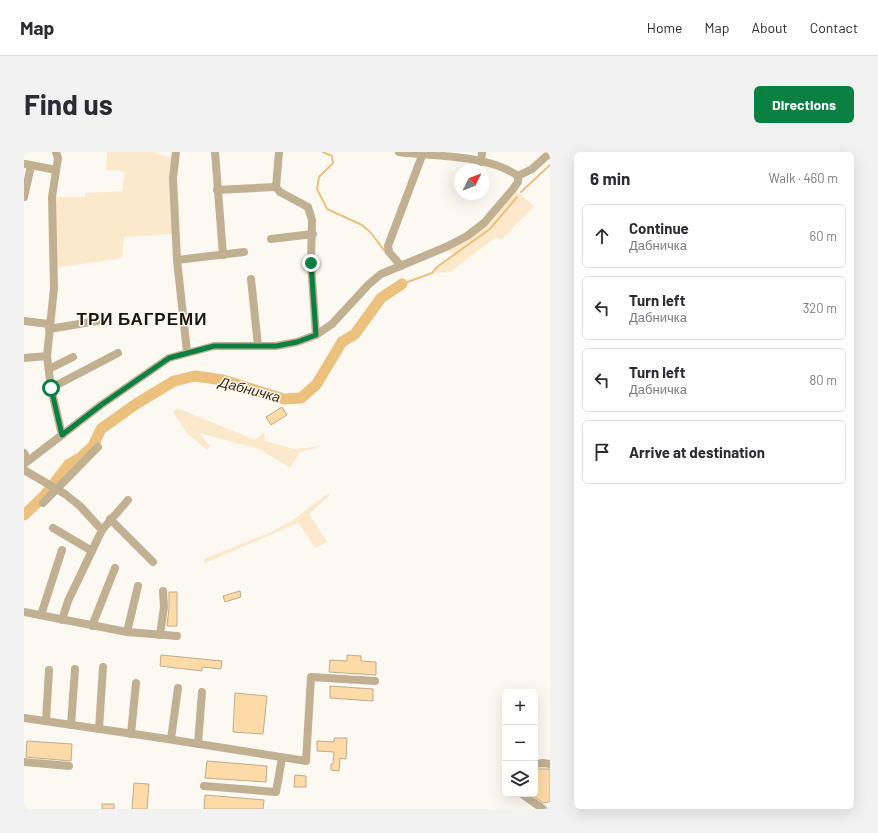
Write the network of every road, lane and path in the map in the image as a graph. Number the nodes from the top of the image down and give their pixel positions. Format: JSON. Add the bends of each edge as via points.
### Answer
{"nodes":[{"id":1,"x":56,"y":152,"type":"edge"},
{"id":2,"x":176,"y":152,"type":"edge"},
{"id":3,"x":215,"y":152,"type":"edge"},
{"id":4,"x":279,"y":152,"type":"edge"},
{"id":5,"x":399,"y":152,"type":"edge"},
{"id":6,"x":482,"y":152,"type":"edge"},
{"id":7,"x":423,"y":153,"type":"junction"},
{"id":8,"x":550,"y":153,"type":"edge"},
{"id":9,"x":452,"y":154,"type":"edge"},
{"id":10,"x":481,"y":162,"type":"junction"},
{"id":11,"x":28,"y":165,"type":"edge"},
{"id":12,"x":56,"y":170,"type":"junction"},
{"id":13,"x":518,"y":176,"type":"junction"},
{"id":14,"x":25,"y":187,"type":"edge"},
{"id":15,"x":276,"y":187,"type":"junction"},
{"id":16,"x":217,"y":190,"type":"junction"},
{"id":17,"x":24,"y":197,"type":"edge"},
{"id":18,"x":313,"y":234,"type":"junction"},
{"id":19,"x":271,"y":239,"type":"dead end"},
{"id":20,"x":244,"y":252,"type":"dead end"},
{"id":21,"x":223,"y":255,"type":"junction"},
{"id":22,"x":177,"y":260,"type":"junction"},
{"id":23,"x":401,"y":266,"type":"junction"},
{"id":24,"x":251,"y":279,"type":"dead end"},
{"id":25,"x":103,"y":320,"type":"dead end"},
{"id":26,"x":24,"y":321,"type":"edge"},
{"id":27,"x":49,"y":327,"type":"junction"},
{"id":28,"x":316,"y":335,"type":"junction"},
{"id":29,"x":258,"y":346,"type":"junction"},
{"id":30,"x":187,"y":352,"type":"junction"},
{"id":31,"x":118,"y":353,"type":"dead end"},
{"id":32,"x":47,"y":356,"type":"junction"},
{"id":33,"x":73,"y":357,"type":"dead end"},
{"id":34,"x":24,"y":358,"type":"edge"},
{"id":35,"x":49,"y":369,"type":"junction"},
{"id":36,"x":51,"y":388,"type":"junction"},
{"id":37,"x":62,"y":435,"type":"junction"},
{"id":38,"x":98,"y":446,"type":"dead end"},
{"id":39,"x":24,"y":453,"type":"edge"},
{"id":40,"x":26,"y":462,"type":"edge"},
{"id":41,"x":24,"y":470,"type":"edge"},
{"id":42,"x":56,"y":488,"type":"junction"},
{"id":43,"x":128,"y":500,"type":"dead end"},
{"id":44,"x":43,"y":503,"type":"dead end"},
{"id":45,"x":110,"y":519,"type":"junction"},
{"id":46,"x":53,"y":528,"type":"dead end"},
{"id":47,"x":102,"y":530,"type":"junction"},
{"id":48,"x":62,"y":550,"type":"dead end"},
{"id":49,"x":92,"y":551,"type":"junction"},
{"id":50,"x":152,"y":562,"type":"dead end"},
{"id":51,"x":115,"y":568,"type":"dead end"},
{"id":52,"x":138,"y":586,"type":"dead end"},
{"id":53,"x":164,"y":591,"type":"dead end"},
{"id":54,"x":24,"y":612,"type":"edge"},
{"id":55,"x":41,"y":615,"type":"junction"},
{"id":56,"x":62,"y":620,"type":"junction"},
{"id":57,"x":92,"y":626,"type":"junction"},
{"id":58,"x":127,"y":632,"type":"junction"},
{"id":59,"x":160,"y":634,"type":"junction"},
{"id":60,"x":177,"y":636,"type":"dead end"},
{"id":61,"x":103,"y":667,"type":"dead end"},
{"id":62,"x":75,"y":669,"type":"dead end"},
{"id":63,"x":49,"y":670,"type":"dead end"},
{"id":64,"x":374,"y":681,"type":"dead end"},
{"id":65,"x":136,"y":683,"type":"dead end"},
{"id":66,"x":178,"y":688,"type":"dead end"},
{"id":67,"x":202,"y":692,"type":"dead end"},
{"id":68,"x":24,"y":721,"type":"edge"},
{"id":69,"x":46,"y":721,"type":"junction"},
{"id":70,"x":71,"y":725,"type":"junction"},
{"id":71,"x":99,"y":729,"type":"junction"},
{"id":72,"x":131,"y":734,"type":"junction"},
{"id":73,"x":171,"y":739,"type":"junction"},
{"id":74,"x":198,"y":744,"type":"junction"},
{"id":75,"x":282,"y":758,"type":"junction"},
{"id":76,"x":24,"y":762,"type":"edge"},
{"id":77,"x":538,"y":763,"type":"edge"},
{"id":78,"x":550,"y":764,"type":"edge"},
{"id":79,"x":69,"y":766,"type":"dead end"},
{"id":80,"x":204,"y":786,"type":"dead end"},
{"id":81,"x":526,"y":797,"type":"edge"},
{"id":82,"x":543,"y":809,"type":"edge"}],
"edges":[{"from":1,"to":12,"type":"street"},
{"from":2,"to":22,"type":"street","via":[[173,178]]},
{"from":3,"to":16,"type":"street"},
{"from":4,"to":15,"type":"street"},
{"from":5,"to":7,"type":"street"},
{"from":6,"to":10,"type":"street"},
{"from":7,"to":9,"type":"street"},
{"from":7,"to":23,"type":"street","via":[[388,246]]},
{"from":8,"to":13,"type":"street","via":[[532,169]]},
{"from":9,"to":10,"type":"street"},
{"from":10,"to":13,"type":"street","via":[[502,167]]},
{"from":11,"to":12,"type":"street"},
{"from":11,"to":14,"type":"street"},
{"from":12,"to":27,"type":"street","via":[[52,197],[54,288]]},
{"from":13,"to":23,"type":"street","via":[[518,182],[484,223],[467,236]]},
{"from":14,"to":17,"type":"street"},
{"from":15,"to":16,"type":"street"},
{"from":15,"to":18,"type":"street","via":[[280,192],[308,207]]},
{"from":16,"to":21,"type":"street"},
{"from":18,"to":19,"type":"street"},
{"from":18,"to":28,"type":"street","via":[[311,263]]},
{"from":20,"to":21,"type":"street"},
{"from":21,"to":22,"type":"street"},
{"from":22,"to":30,"type":"street"},
{"from":23,"to":28,"type":"street","via":[[381,274],[332,324]]},
{"from":24,"to":29,"type":"street"},
{"from":25,"to":27,"type":"street"},
{"from":26,"to":27,"type":"street"},
{"from":27,"to":32,"type":"street"},
{"from":28,"to":29,"type":"street","via":[[286,345]]},
{"from":29,"to":30,"type":"street","via":[[214,346]]},
{"from":30,"to":37,"type":"street","via":[[169,358]]},
{"from":31,"to":36,"type":"street"},
{"from":32,"to":34,"type":"street"},
{"from":32,"to":35,"type":"street"},
{"from":33,"to":35,"type":"street"},
{"from":35,"to":36,"type":"street"},
{"from":36,"to":37,"type":"street"},
{"from":37,"to":40,"type":"street"},
{"from":38,"to":42,"type":"street"},
{"from":39,"to":40,"type":"street"},
{"from":41,"to":42,"type":"street"},
{"from":42,"to":44,"type":"street"},
{"from":42,"to":47,"type":"street","via":[[80,506]]},
{"from":43,"to":45,"type":"street"},
{"from":45,"to":47,"type":"street"},
{"from":45,"to":50,"type":"street"},
{"from":46,"to":49,"type":"street"},
{"from":47,"to":49,"type":"street"},
{"from":48,"to":55,"type":"street"},
{"from":49,"to":56,"type":"street","via":[[68,601]]},
{"from":51,"to":57,"type":"street"},
{"from":52,"to":58,"type":"street"},
{"from":53,"to":59,"type":"street"},
{"from":54,"to":55,"type":"street"},
{"from":55,"to":56,"type":"street"},
{"from":56,"to":57,"type":"street"},
{"from":57,"to":58,"type":"street"},
{"from":58,"to":59,"type":"street"},
{"from":59,"to":60,"type":"street"},
{"from":61,"to":71,"type":"street"},
{"from":62,"to":70,"type":"street"},
{"from":63,"to":69,"type":"street"},
{"from":64,"to":75,"type":"street","via":[[311,677],[306,761]]},
{"from":65,"to":72,"type":"street"},
{"from":66,"to":73,"type":"street"},
{"from":67,"to":74,"type":"street"},
{"from":68,"to":69,"type":"street"},
{"from":69,"to":70,"type":"street"},
{"from":70,"to":71,"type":"street"},
{"from":71,"to":72,"type":"street"},
{"from":72,"to":73,"type":"street"},
{"from":73,"to":74,"type":"street"},
{"from":74,"to":75,"type":"street"},
{"from":75,"to":80,"type":"street","via":[[276,792]]},
{"from":76,"to":79,"type":"street"},
{"from":77,"to":78,"type":"street"},
{"from":81,"to":82,"type":"street"}]}
